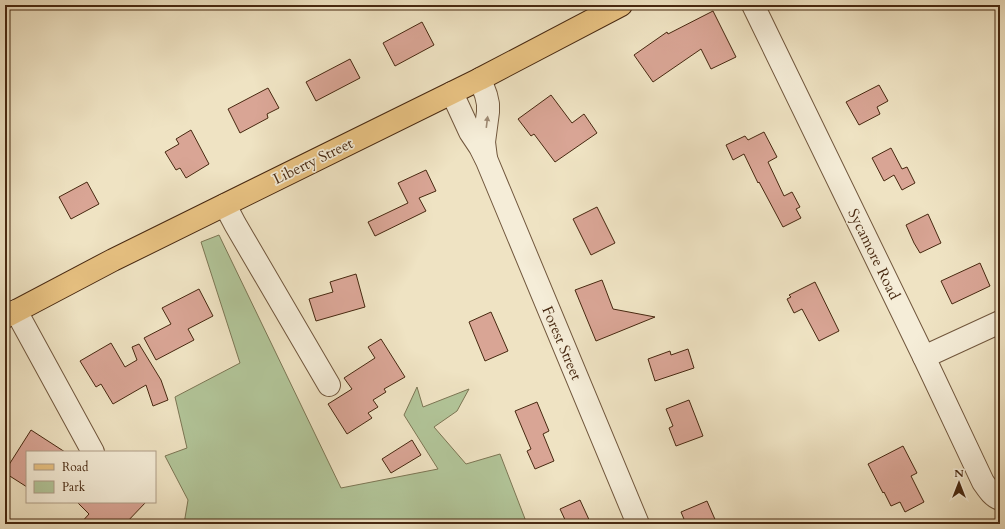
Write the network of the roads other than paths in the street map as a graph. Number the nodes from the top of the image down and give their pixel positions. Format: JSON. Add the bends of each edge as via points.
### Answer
{"nodes":[{"id":1,"x":621,"y":5,"type":"edge"},
{"id":2,"x":753,"y":5,"type":"edge"},
{"id":3,"x":480,"y":79,"type":"junction"},
{"id":4,"x":452,"y":93,"type":"junction"},
{"id":5,"x":487,"y":161,"type":"junction"},
{"id":6,"x":225,"y":205,"type":"junction"},
{"id":7,"x":10,"y":314,"type":"edge"},
{"id":8,"x":1000,"y":322,"type":"edge"},
{"id":9,"x":924,"y":356,"type":"junction"},
{"id":10,"x":329,"y":385,"type":"dead end"},
{"id":11,"x":92,"y":451,"type":"edge"},
{"id":12,"x":1000,"y":499,"type":"edge"},
{"id":13,"x":638,"y":524,"type":"edge"}],
"edges":[{"from":1,"to":3,"type":"main road","name":"Liberty Street"},
{"from":2,"to":9,"type":"street","name":"Sycamore Road"},
{"from":3,"to":4,"type":"main road","name":"Liberty Street"},
{"from":5,"to":3,"type":"street","name":"Forest Street","one_way":true,"via":[[484,142],[488,104]]},
{"from":4,"to":5,"type":"street","name":"Forest Street"},
{"from":4,"to":6,"type":"main road","name":"Liberty Street"},
{"from":5,"to":13,"type":"street","name":"Forest Street"},
{"from":6,"to":7,"type":"main road","name":"Liberty Street"},
{"from":6,"to":10,"type":"street"},
{"from":7,"to":11,"type":"street"},
{"from":8,"to":9,"type":"street"},
{"from":9,"to":12,"type":"street","name":"Sycamore Road","via":[[983,482],[989,491]]}]}
